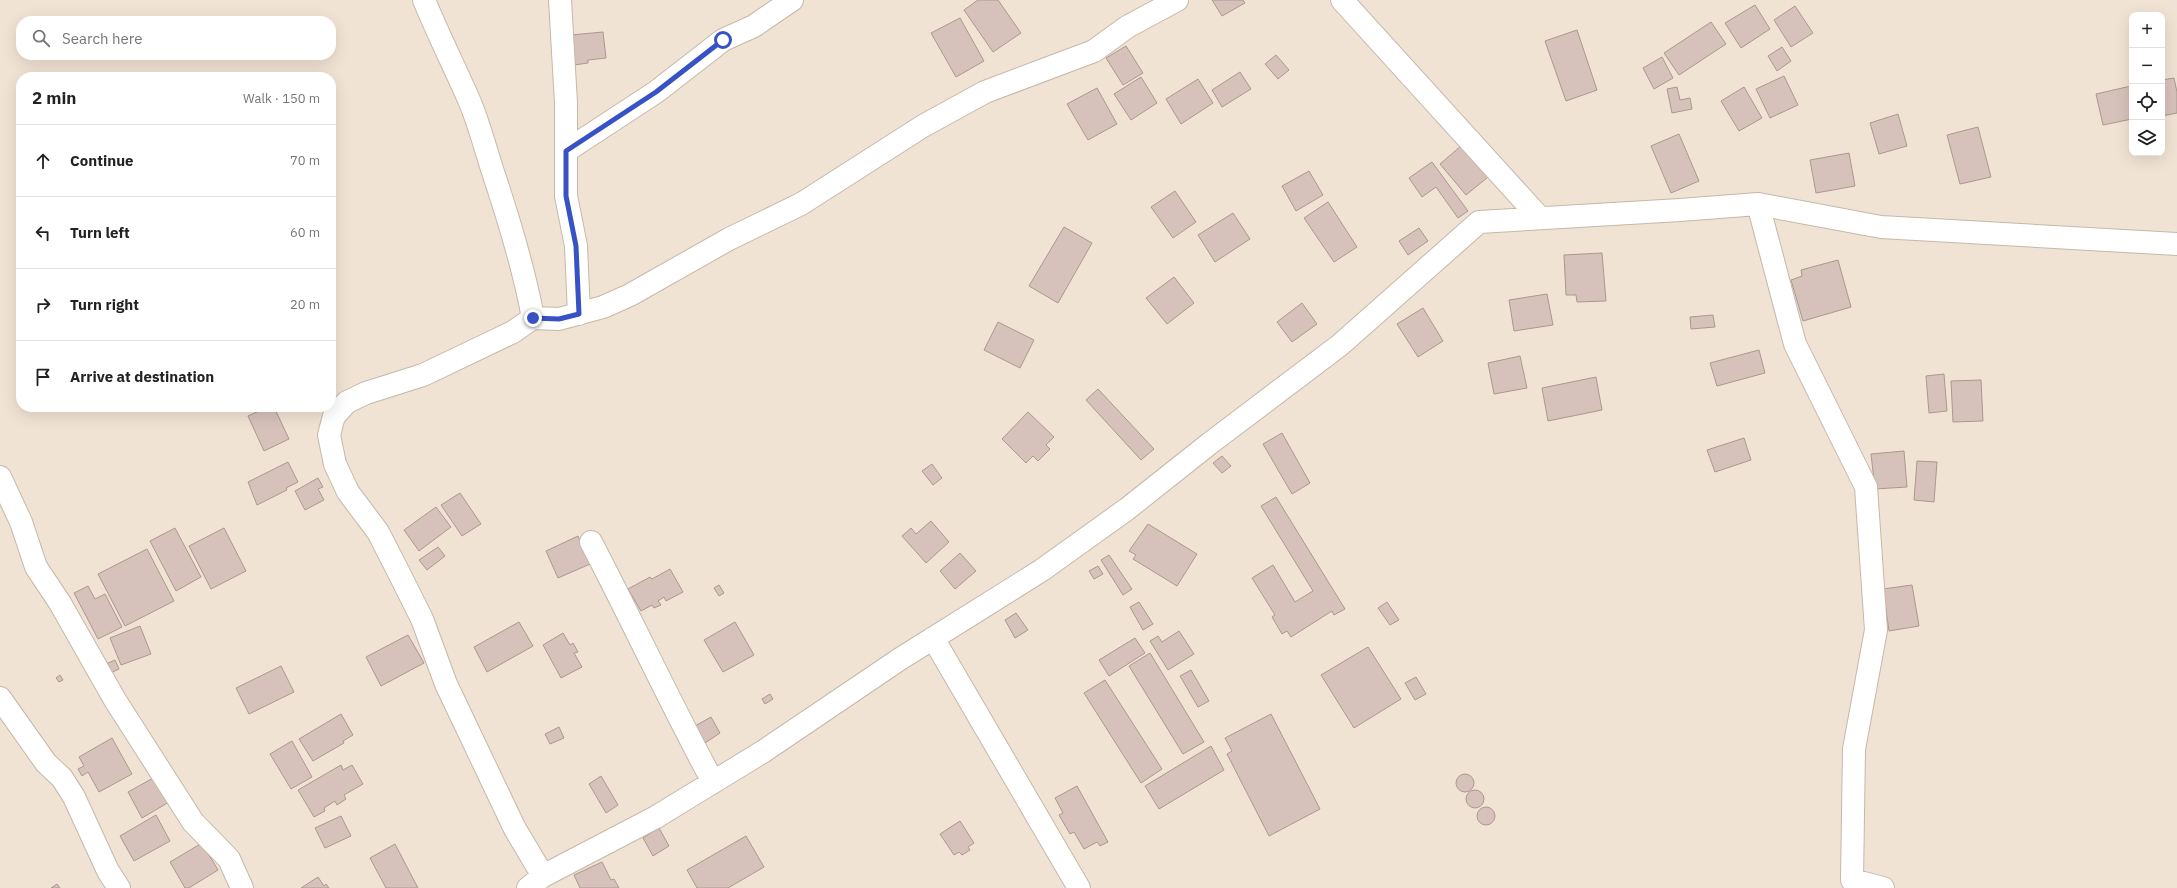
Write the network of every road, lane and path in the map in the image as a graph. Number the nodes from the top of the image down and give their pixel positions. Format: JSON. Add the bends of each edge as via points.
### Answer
{"nodes":[{"id":1,"x":424,"y":0,"type":"edge"},
{"id":2,"x":560,"y":0,"type":"edge"},
{"id":3,"x":792,"y":0,"type":"edge"},
{"id":4,"x":1177,"y":0,"type":"edge"},
{"id":5,"x":1342,"y":0,"type":"edge"},
{"id":6,"x":566,"y":151,"type":"junction"},
{"id":7,"x":1758,"y":204,"type":"junction"},
{"id":8,"x":1540,"y":218,"type":"junction"},
{"id":9,"x":2177,"y":244,"type":"edge"},
{"id":10,"x":579,"y":314,"type":"junction"},
{"id":11,"x":533,"y":318,"type":"junction"},
{"id":12,"x":0,"y":477,"type":"edge"},
{"id":13,"x":591,"y":542,"type":"dead end"},
{"id":14,"x":933,"y":638,"type":"junction"},
{"id":15,"x":0,"y":698,"type":"edge"},
{"id":16,"x":713,"y":782,"type":"junction"},
{"id":17,"x":535,"y":882,"type":"edge"},
{"id":18,"x":1847,"y":884,"type":"edge"},
{"id":19,"x":119,"y":888,"type":"edge"},
{"id":20,"x":242,"y":888,"type":"edge"},
{"id":21,"x":1079,"y":888,"type":"edge"},
{"id":22,"x":1883,"y":888,"type":"edge"}],
"edges":[{"from":1,"to":11,"type":"street","via":[[436,32],[469,100],[482,136],[528,287]]},
{"from":2,"to":6,"type":"street","via":[[566,95]]},
{"from":3,"to":6,"type":"street","via":[[754,26],[723,40],[656,92]]},
{"from":4,"to":10,"type":"street","via":[[1127,26],[1094,51],[985,92],[923,126],[801,204],[729,239],[630,295]]},
{"from":5,"to":8,"type":"street"},
{"from":6,"to":10,"type":"street","via":[[566,196],[576,246]]},
{"from":7,"to":8,"type":"street"},
{"from":7,"to":9,"type":"street","via":[[1881,227]]},
{"from":7,"to":18,"type":"street","via":[[1795,344],[1866,487],[1876,630],[1854,749]]},
{"from":8,"to":14,"type":"street","via":[[1479,222],[1340,345],[1128,509],[1042,570]]},
{"from":10,"to":11,"type":"street","via":[[559,319]]},
{"from":11,"to":17,"type":"street","via":[[514,332],[423,375],[366,393],[347,402],[334,416],[329,435],[335,464],[348,492],[378,532],[422,619],[446,684],[515,828]]},
{"from":12,"to":20,"type":"street","via":[[21,522],[36,567],[60,603],[115,700],[193,822],[229,859]]},
{"from":13,"to":16,"type":"street"},
{"from":14,"to":16,"type":"street"},
{"from":14,"to":21,"type":"street"},
{"from":15,"to":19,"type":"street","via":[[46,763],[62,778],[74,797],[108,871]]},
{"from":16,"to":17,"type":"street","via":[[656,817]]},
{"from":18,"to":22,"type":"street"}]}
